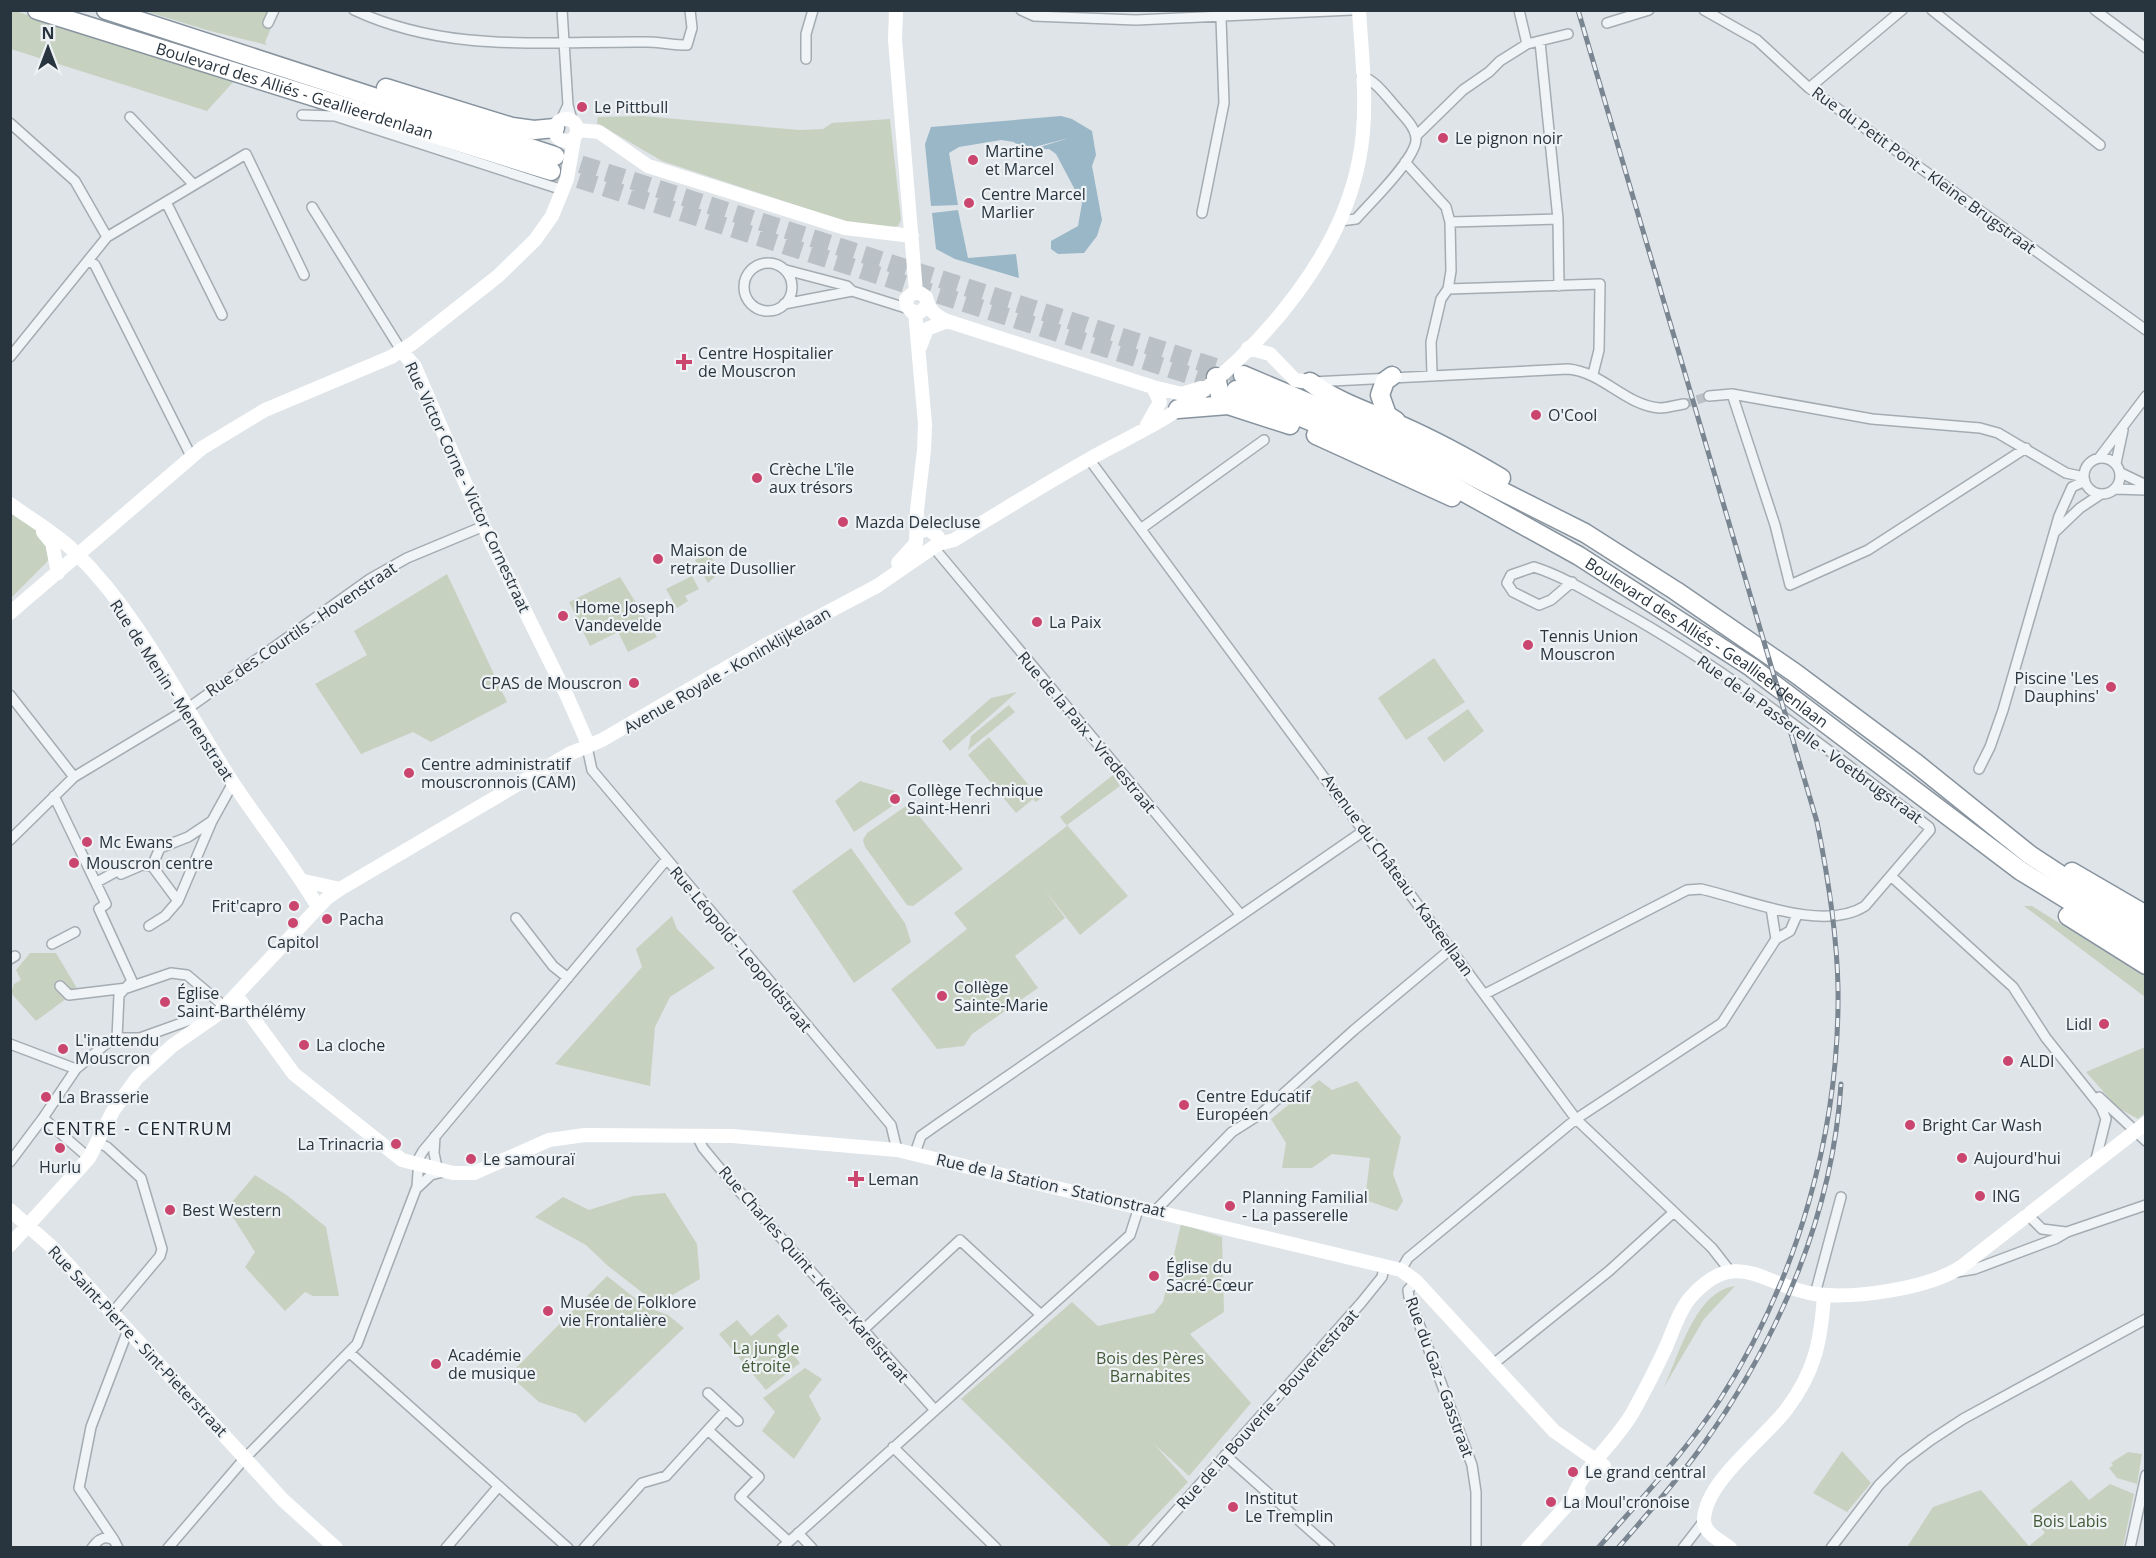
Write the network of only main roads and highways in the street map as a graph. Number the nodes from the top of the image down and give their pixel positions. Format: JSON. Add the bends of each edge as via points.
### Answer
{"nodes":[{"id":1,"x":37,"y":10,"type":"edge"},
{"id":2,"x":106,"y":10,"type":"edge"},
{"id":3,"x":236,"y":52,"type":"junction"},
{"id":4,"x":565,"y":140,"type":"junction"},
{"id":5,"x":1392,"y":376,"type":"road end"},
{"id":6,"x":1210,"y":382,"type":"tunnel mouth"},
{"id":7,"x":1310,"y":382,"type":"road end"},
{"id":8,"x":1236,"y":390,"type":"junction"},
{"id":9,"x":1178,"y":409,"type":"road end"},
{"id":10,"x":1405,"y":428,"type":"junction"},
{"id":11,"x":1585,"y":533,"type":"junction"},
{"id":12,"x":1979,"y":842,"type":"junction"},
{"id":13,"x":2030,"y":855,"type":"junction"},
{"id":14,"x":2145,"y":915,"type":"edge"},
{"id":15,"x":2145,"y":931,"type":"edge"},
{"id":16,"x":2145,"y":948,"type":"edge"},
{"id":17,"x":2145,"y":965,"type":"edge"}],
"edges":[{"from":1,"to":4,"type":"highway","name":"Boulevard des Alliés - Geallieerdenlaan"},
{"from":2,"to":3,"type":"highway","name":"Boulevard des Alliés - Geallieerdenlaan"},
{"from":3,"to":4,"type":"highway","name":"Boulevard des Alliés - Geallieerdenlaan"},
{"from":3,"to":4,"type":"highway","via":[[340,74]]},
{"from":5,"to":10,"type":"highway","via":[[1385,381],[1381,405],[1387,415]]},
{"from":6,"to":8,"type":"highway","via":[[1220,395]]},
{"from":7,"to":10,"type":"highway","via":[[1325,393]]},
{"from":8,"to":9,"type":"highway"},
{"from":8,"to":11,"type":"highway","name":"Boulevard des Alliés - Geallieerdenlaan","via":[[1420,450]]},
{"from":8,"to":12,"type":"highway","name":"Boulevard des Alliés - Geallieerdenlaan","via":[[1246,408],[1324,438],[1504,521],[1526,525],[1751,667]]},
{"from":10,"to":11,"type":"highway","via":[[1470,460]]},
{"from":11,"to":13,"type":"highway","name":"Boulevard des Alliés - Geallieerdenlaan","via":[[1795,673]]},
{"from":12,"to":16,"type":"highway","name":"Boulevard des Alliés - Geallieerdenlaan","via":[[2059,897]]},
{"from":12,"to":17,"type":"highway","via":[[2018,880]]},
{"from":13,"to":14,"type":"highway","via":[[2079,875]]},
{"from":13,"to":15,"type":"highway","name":"Boulevard des Alliés - Geallieerdenlaan"}]}
